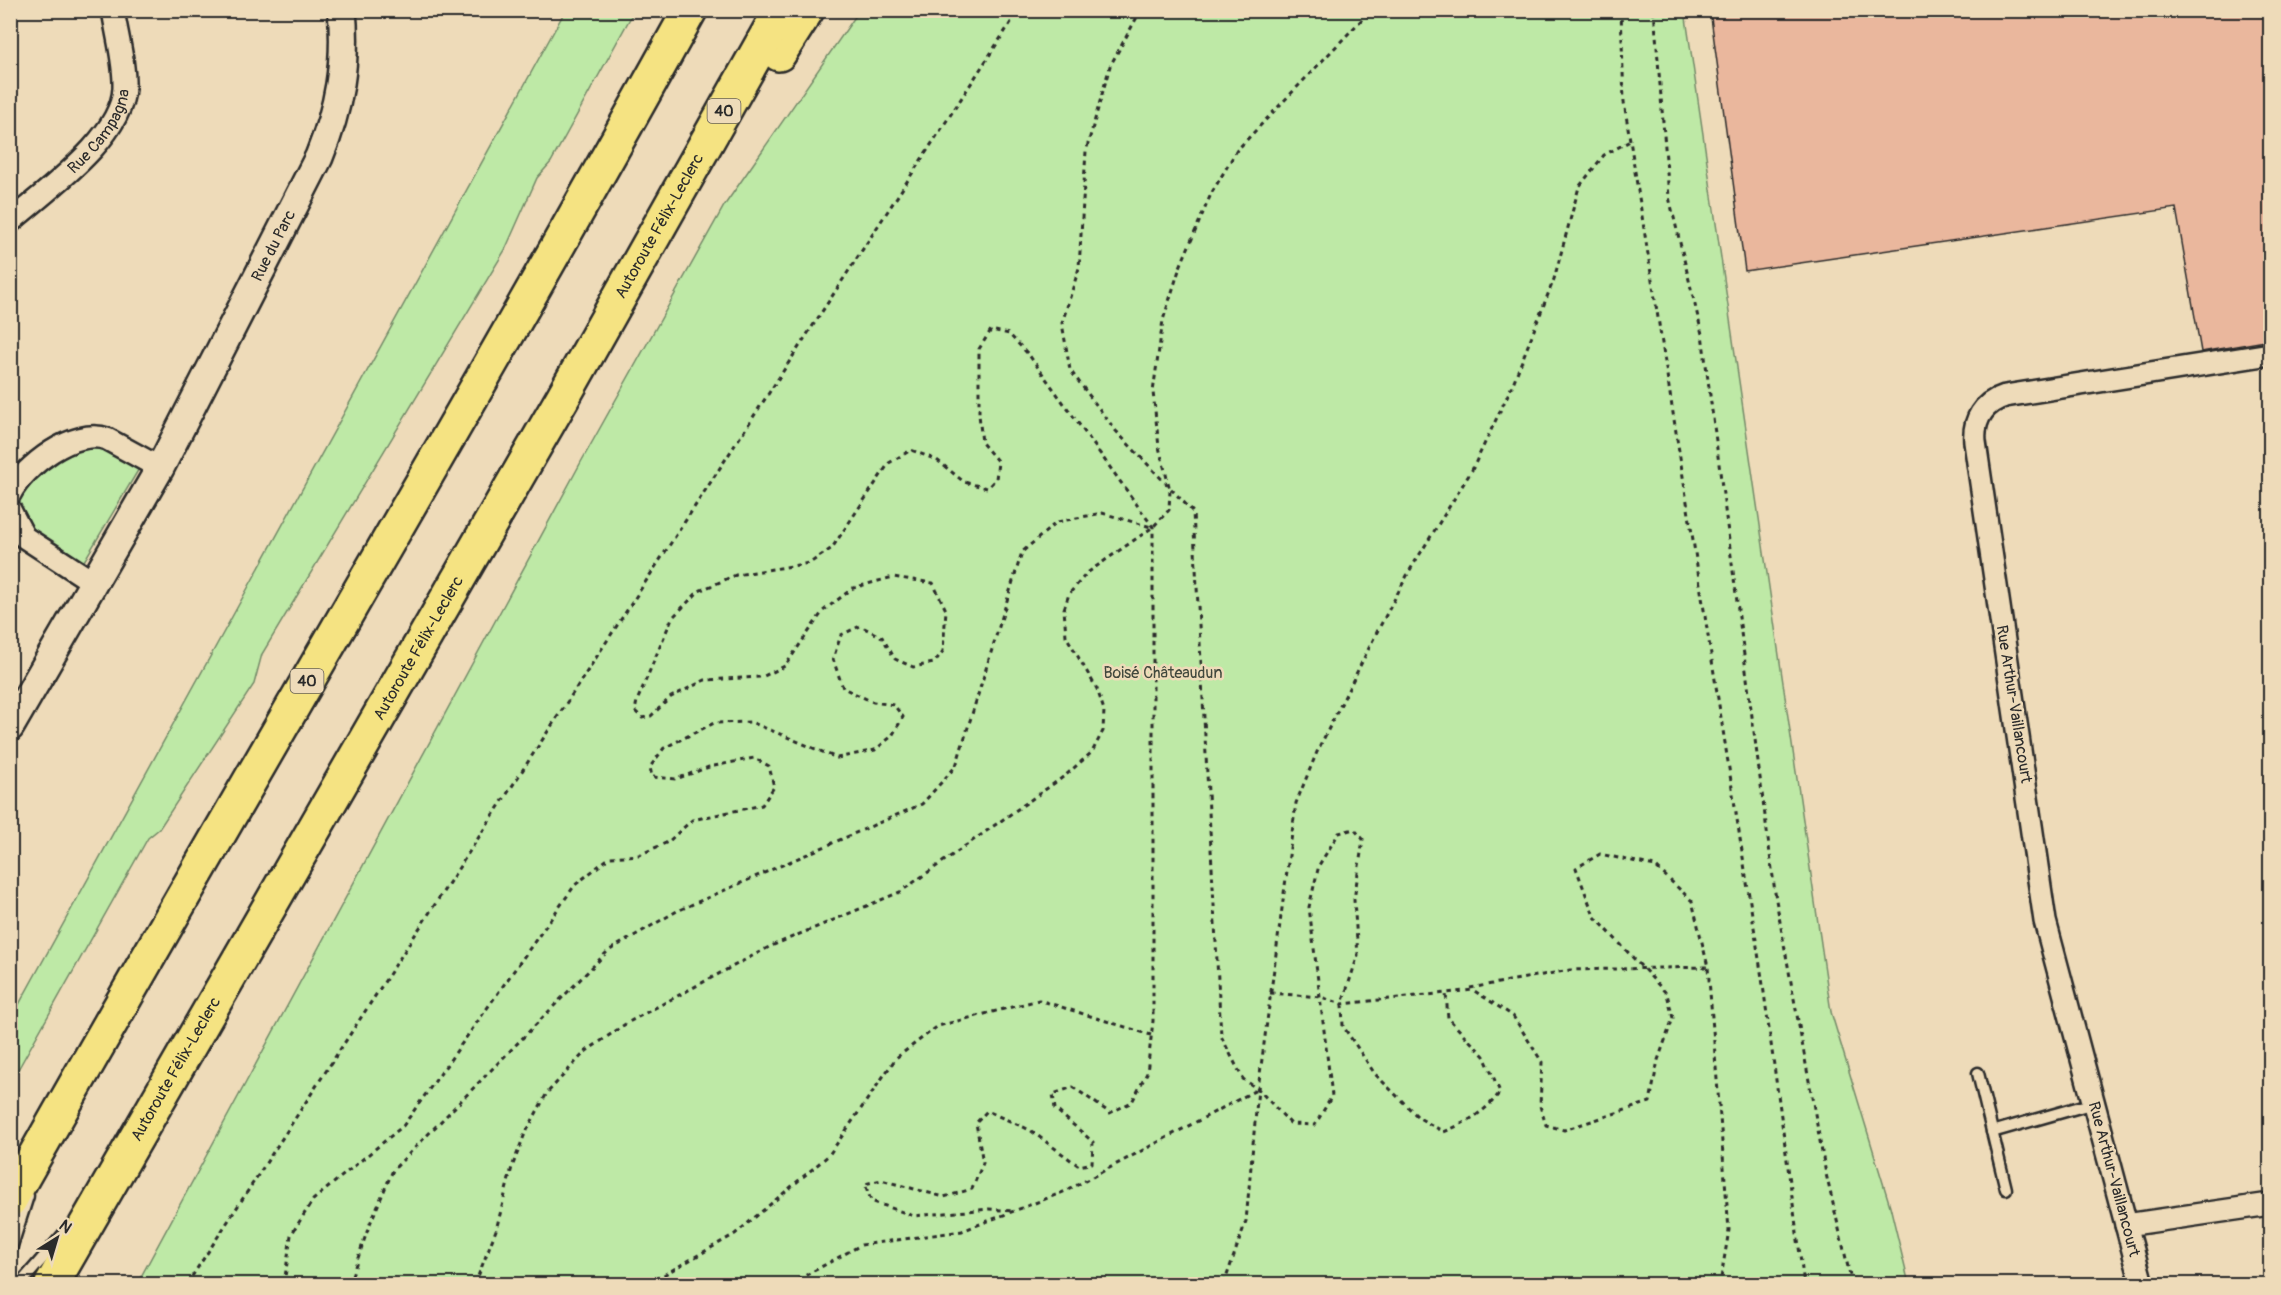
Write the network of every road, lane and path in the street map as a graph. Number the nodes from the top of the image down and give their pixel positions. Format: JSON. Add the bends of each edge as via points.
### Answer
{"nodes":[{"id":1,"x":113,"y":10,"type":"edge"},
{"id":2,"x":342,"y":10,"type":"edge"},
{"id":3,"x":676,"y":10,"type":"edge"},
{"id":4,"x":690,"y":10,"type":"edge"},
{"id":5,"x":781,"y":10,"type":"edge"},
{"id":6,"x":807,"y":10,"type":"edge"},
{"id":7,"x":1019,"y":10,"type":"edge"},
{"id":8,"x":1141,"y":10,"type":"edge"},
{"id":9,"x":1371,"y":10,"type":"edge"},
{"id":10,"x":1622,"y":10,"type":"edge"},
{"id":11,"x":1654,"y":10,"type":"edge"},
{"id":12,"x":1630,"y":141,"type":"junction"},
{"id":13,"x":604,"y":162,"type":"junction"},
{"id":14,"x":666,"y":211,"type":"junction"},
{"id":15,"x":10,"y":222,"type":"edge"},
{"id":16,"x":2271,"y":354,"type":"edge"},
{"id":17,"x":160,"y":468,"type":"junction"},
{"id":18,"x":1168,"y":483,"type":"junction"},
{"id":19,"x":10,"y":495,"type":"edge"},
{"id":20,"x":10,"y":510,"type":"edge"},
{"id":21,"x":1153,"y":527,"type":"junction"},
{"id":22,"x":93,"y":582,"type":"junction"},
{"id":23,"x":10,"y":726,"type":"edge"},
{"id":24,"x":1708,"y":967,"type":"junction"},
{"id":25,"x":1643,"y":969,"type":"junction"},
{"id":26,"x":1270,"y":993,"type":"junction"},
{"id":27,"x":1446,"y":993,"type":"junction"},
{"id":28,"x":1321,"y":996,"type":"junction"},
{"id":29,"x":1342,"y":1004,"type":"junction"},
{"id":30,"x":1151,"y":1035,"type":"junction"},
{"id":31,"x":1978,"y":1073,"type":"dead end"},
{"id":32,"x":1258,"y":1089,"type":"junction"},
{"id":33,"x":2094,"y":1103,"type":"junction"},
{"id":34,"x":1992,"y":1132,"type":"junction"},
{"id":35,"x":45,"y":1138,"type":"junction"},
{"id":36,"x":111,"y":1179,"type":"junction"},
{"id":37,"x":2006,"y":1190,"type":"dead end"},
{"id":38,"x":10,"y":1200,"type":"edge"},
{"id":39,"x":2271,"y":1204,"type":"edge"},
{"id":40,"x":1013,"y":1211,"type":"junction"},
{"id":41,"x":2126,"y":1225,"type":"junction"},
{"id":42,"x":10,"y":1252,"type":"edge"},
{"id":43,"x":20,"y":1284,"type":"edge"},
{"id":44,"x":52,"y":1284,"type":"edge"},
{"id":45,"x":187,"y":1284,"type":"edge"},
{"id":46,"x":284,"y":1284,"type":"edge"},
{"id":47,"x":349,"y":1284,"type":"edge"},
{"id":48,"x":475,"y":1284,"type":"edge"},
{"id":49,"x":648,"y":1284,"type":"edge"},
{"id":50,"x":790,"y":1284,"type":"edge"},
{"id":51,"x":1224,"y":1284,"type":"edge"},
{"id":52,"x":1720,"y":1284,"type":"edge"},
{"id":53,"x":1804,"y":1284,"type":"edge"},
{"id":54,"x":1852,"y":1284,"type":"edge"},
{"id":55,"x":2142,"y":1284,"type":"edge"}],
"edges":[{"from":1,"to":15,"type":"street","name":"Rue Campagna","via":[[124,87],[119,112],[92,149]]},
{"from":2,"to":17,"type":"street","name":"Rue du Parc","via":[[342,81],[329,132],[308,181]]},
{"from":3,"to":13,"type":"highway"},
{"from":4,"to":13,"type":"highway","number":"40"},
{"from":5,"to":14,"type":"highway","name":"Autoroute Félix-Leclerc","number":"40"},
{"from":6,"to":14,"type":"highway","via":[[739,116]]},
{"from":7,"to":45,"type":"path"},
{"from":8,"to":18,"type":"path","via":[[1110,66],[1086,151],[1078,268],[1062,323],[1070,370],[1116,430]]},
{"from":9,"to":18,"type":"path","via":[[1242,145],[1222,175],[1187,249],[1166,309],[1153,392],[1159,447]]},
{"from":10,"to":12,"type":"path","via":[[1623,102]]},
{"from":11,"to":54,"type":"path","via":[[1669,197],[1702,334],[1776,900],[1826,1174]]},
{"from":12,"to":26,"type":"path","via":[[1604,154],[1579,187],[1554,279],[1512,386],[1472,470],[1410,570],[1317,752],[1296,803]]},
{"from":12,"to":53,"type":"path","via":[[1762,978]]},
{"from":13,"to":35,"type":"highway","number":"40"},
{"from":14,"to":36,"type":"highway","name":"Autoroute Félix-Leclerc","number":"40","via":[[297,862]]},
{"from":16,"to":33,"type":"street","name":"Rue Arthur-Vaillancourt","via":[[2005,396],[1983,409],[1975,426],[2045,921]]},
{"from":17,"to":19,"type":"street","via":[[107,439],[82,436],[62,444],[23,477]]},
{"from":17,"to":22,"type":"street","name":"Rue du Parc"},
{"from":18,"to":21,"type":"path","via":[[1169,510]]},
{"from":18,"to":32,"type":"path","via":[[1193,512],[1221,1036],[1243,1079]]},
{"from":20,"to":22,"type":"street","via":[[24,537]]},
{"from":21,"to":30,"type":"path"},
{"from":21,"to":46,"type":"path","via":[[1029,355],[1009,334],[991,330],[979,349],[979,414],[982,443],[998,462],[996,479],[987,488],[964,482],[937,460],[911,450],[889,463],[832,548],[810,563],[736,575],[699,591],[672,618],[635,711],[642,718],[651,716],[671,697],[705,680],[762,677],[785,666],[823,611],[853,588],[893,577],[933,583],[946,610],[943,651],[934,663],[913,667],[895,659],[882,637],[860,626],[841,635],[833,659],[843,688],[873,702],[894,705],[903,717],[892,736],[875,750],[837,758],[751,722],[714,723],[664,748],[650,767],[652,777],[676,779],[754,758],[769,766],[774,787],[762,805],[692,820],[668,842],[639,855],[610,856],[575,885],[403,1125],[313,1200],[291,1235]]},
{"from":21,"to":47,"type":"path","via":[[1102,513],[1057,522],[1022,552],[956,765],[922,804],[677,911],[608,951],[393,1170]]},
{"from":21,"to":48,"type":"path","via":[[1087,573],[1066,602],[1066,636],[1097,688],[1104,710],[1103,731],[1086,758],[900,892],[769,947],[627,1023],[585,1052],[548,1093],[524,1136]]},
{"from":22,"to":23,"type":"street","name":"Rue du Parc"},
{"from":24,"to":25,"type":"path"},
{"from":24,"to":25,"type":"path","via":[[1692,901],[1655,866],[1600,854],[1575,868],[1594,916]]},
{"from":24,"to":52,"type":"path","via":[[1729,1230]]},
{"from":25,"to":27,"type":"path","via":[[1570,970]]},
{"from":25,"to":27,"type":"path","via":[[1667,994],[1673,1018],[1658,1060],[1650,1102],[1564,1130],[1546,1125],[1540,1106],[1542,1062],[1514,1016],[1473,990]]},
{"from":26,"to":28,"type":"path"},
{"from":26,"to":32,"type":"path"},
{"from":27,"to":29,"type":"path"},
{"from":27,"to":29,"type":"path","via":[[1448,1018],[1484,1056],[1500,1092],[1491,1106],[1444,1131],[1419,1118],[1375,1074],[1343,1026]]},
{"from":28,"to":29,"type":"path"},
{"from":28,"to":29,"type":"path","via":[[1309,907],[1319,865],[1339,833],[1354,829],[1363,839],[1354,900],[1358,955]]},
{"from":28,"to":32,"type":"path","via":[[1332,1096],[1315,1125],[1291,1124]]},
{"from":30,"to":40,"type":"path","via":[[1147,1072],[1132,1102],[1110,1113],[1073,1087],[1053,1094],[1055,1109],[1093,1142],[1092,1163],[1079,1166],[1030,1130],[987,1111],[976,1124],[983,1163],[972,1188],[944,1197],[881,1180],[865,1184],[872,1201],[914,1216],[988,1209]]},
{"from":30,"to":49,"type":"path","via":[[1039,1000],[938,1026],[896,1058],[829,1155],[735,1234]]},
{"from":31,"to":34,"type":"lane"},
{"from":32,"to":40,"type":"path","via":[[1066,1191]]},
{"from":32,"to":51,"type":"path","via":[[1246,1221]]},
{"from":33,"to":34,"type":"lane"},
{"from":33,"to":41,"type":"street","name":"Rue Arthur-Vaillancourt"},
{"from":34,"to":37,"type":"lane"},
{"from":35,"to":38,"type":"highway","number":"40"},
{"from":35,"to":42,"type":"lane"},
{"from":36,"to":43,"type":"lane"},
{"from":36,"to":44,"type":"highway","name":"Autoroute Félix-Leclerc","number":"40"},
{"from":39,"to":41,"type":"street"},
{"from":40,"to":50,"type":"path","via":[[962,1231],[861,1245]]},
{"from":41,"to":55,"type":"street","name":"Rue Arthur-Vaillancourt"}]}
